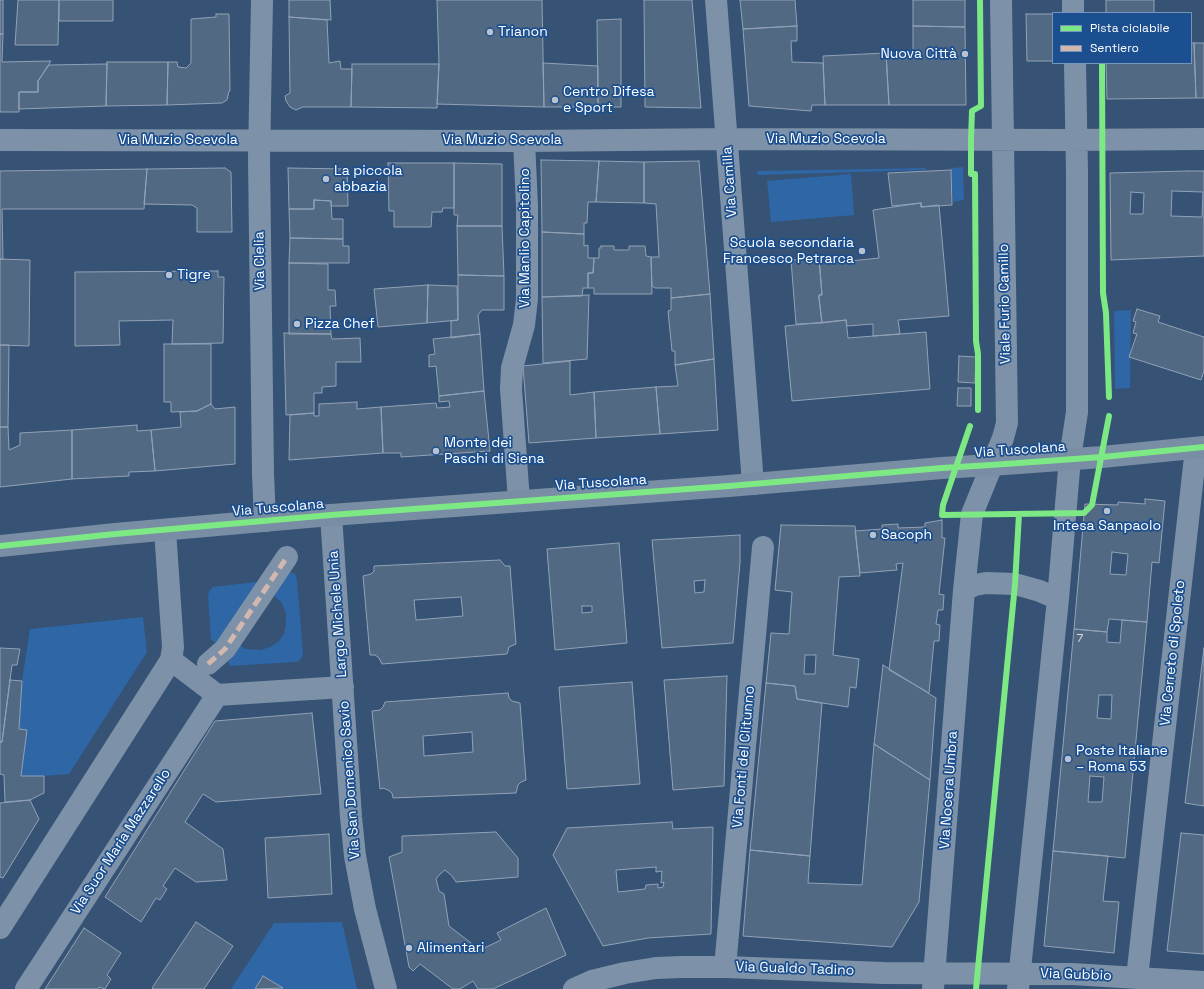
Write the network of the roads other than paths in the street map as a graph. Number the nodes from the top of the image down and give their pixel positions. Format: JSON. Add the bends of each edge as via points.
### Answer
{"nodes":[{"id":1,"x":262,"y":0,"type":"edge"},
{"id":2,"x":716,"y":0,"type":"edge"},
{"id":3,"x":1001,"y":0,"type":"edge"},
{"id":4,"x":1073,"y":0,"type":"edge"},
{"id":5,"x":1073,"y":12,"type":"edge"},
{"id":6,"x":1075,"y":64,"type":"edge"},
{"id":7,"x":727,"y":139,"type":"junction"},
{"id":8,"x":1204,"y":139,"type":"edge"},
{"id":9,"x":0,"y":140,"type":"edge"},
{"id":10,"x":259,"y":140,"type":"junction"},
{"id":11,"x":1003,"y":140,"type":"junction"},
{"id":12,"x":1076,"y":140,"type":"junction"},
{"id":13,"x":524,"y":141,"type":"junction"},
{"id":14,"x":1200,"y":448,"type":"edge"},
{"id":15,"x":1070,"y":458,"type":"junction"},
{"id":16,"x":991,"y":465,"type":"junction"},
{"id":17,"x":760,"y":483,"type":"junction"},
{"id":18,"x":519,"y":502,"type":"junction"},
{"id":19,"x":331,"y":515,"type":"junction"},
{"id":20,"x":265,"y":521,"type":"junction"},
{"id":21,"x":166,"y":530,"type":"junction"},
{"id":22,"x":0,"y":546,"type":"edge"},
{"id":23,"x":763,"y":547,"type":"dead end"},
{"id":24,"x":287,"y":557,"type":"dead end"},
{"id":25,"x":964,"y":590,"type":"junction"},
{"id":26,"x":1058,"y":599,"type":"junction"},
{"id":27,"x":171,"y":660,"type":"junction"},
{"id":28,"x":208,"y":664,"type":"dead end"},
{"id":29,"x":343,"y":687,"type":"junction"},
{"id":30,"x":217,"y":695,"type":"junction"},
{"id":31,"x":0,"y":928,"type":"edge"},
{"id":32,"x":725,"y":966,"type":"junction"},
{"id":33,"x":1137,"y":978,"type":"junction"},
{"id":34,"x":880,"y":981,"type":"edge"},
{"id":35,"x":934,"y":981,"type":"edge"},
{"id":36,"x":1018,"y":981,"type":"edge"},
{"id":37,"x":1204,"y":982,"type":"edge"},
{"id":38,"x":26,"y":989,"type":"edge"},
{"id":39,"x":386,"y":989,"type":"edge"},
{"id":40,"x":574,"y":989,"type":"edge"}],
"edges":[{"from":1,"to":10,"type":"street","name":"Via Clelia"},
{"from":2,"to":7,"type":"street","name":"Via Camilla"},
{"from":3,"to":11,"type":"street","name":"Viale Furio Camillo"},
{"from":4,"to":5,"type":"street"},
{"from":6,"to":12,"type":"street"},
{"from":7,"to":11,"type":"street","name":"Via Muzio Scevola"},
{"from":7,"to":13,"type":"street","name":"Via Muzio Scevola"},
{"from":7,"to":17,"type":"street","name":"Via Camilla"},
{"from":8,"to":12,"type":"street"},
{"from":9,"to":10,"type":"street","name":"Via Muzio Scevola"},
{"from":10,"to":13,"type":"street","name":"Via Muzio Scevola"},
{"from":10,"to":20,"type":"street","name":"Via Clelia"},
{"from":11,"to":12,"type":"street"},
{"from":11,"to":16,"type":"street","name":"Viale Furio Camillo","via":[[1007,423]]},
{"from":12,"to":15,"type":"street","via":[[1077,412]]},
{"from":13,"to":18,"type":"street","name":"Via Manlio Capitolino","via":[[527,299],[524,325],[512,368],[511,389]]},
{"from":14,"to":15,"type":"main road","name":"Via Tuscolana"},
{"from":14,"to":33,"type":"street","name":"Via Cerreto di Spoleto"},
{"from":15,"to":16,"type":"main road","name":"Via Tuscolana"},
{"from":15,"to":26,"type":"street"},
{"from":16,"to":17,"type":"main road","name":"Via Tuscolana"},
{"from":16,"to":25,"type":"street","name":"Via Nocera Umbra","via":[[972,514]]},
{"from":17,"to":18,"type":"main road","name":"Via Tuscolana"},
{"from":18,"to":19,"type":"main road","name":"Via Tuscolana"},
{"from":19,"to":20,"type":"main road","name":"Via Tuscolana"},
{"from":19,"to":29,"type":"street","name":"Largo Michele Unia"},
{"from":20,"to":21,"type":"main road","name":"Via Tuscolana"},
{"from":21,"to":22,"type":"main road","name":"Via Tuscolana"},
{"from":21,"to":27,"type":"street","via":[[173,647]]},
{"from":23,"to":32,"type":"street","name":"Via Fonti del Clitunno"},
{"from":24,"to":28,"type":"street","via":[[225,649]]},
{"from":25,"to":26,"type":"street","via":[[986,583],[1015,584]]},
{"from":25,"to":35,"type":"street","name":"Via Nocera Umbra"},
{"from":26,"to":36,"type":"street"},
{"from":27,"to":30,"type":"street"},
{"from":27,"to":31,"type":"street"},
{"from":29,"to":30,"type":"street","name":"Largo Michele Unia"},
{"from":29,"to":39,"type":"street","name":"Via San Domenico Savio","via":[[350,817],[355,856],[365,909]]},
{"from":30,"to":38,"type":"street","name":"Via Suor Maria Mazzarello"},
{"from":32,"to":34,"type":"street","name":"Via Gualdo Tadino"},
{"from":32,"to":40,"type":"street","name":"Via Gualdo Tadino","via":[[641,970],[592,981]]},
{"from":33,"to":36,"type":"street","name":"Via Gubbio","via":[[1072,974]]},
{"from":33,"to":37,"type":"street","name":"Via Gubbio"},
{"from":34,"to":35,"type":"street","name":"Via Gualdo Tadino"},
{"from":35,"to":36,"type":"street","name":"Via Gualdo Tadino"}]}
